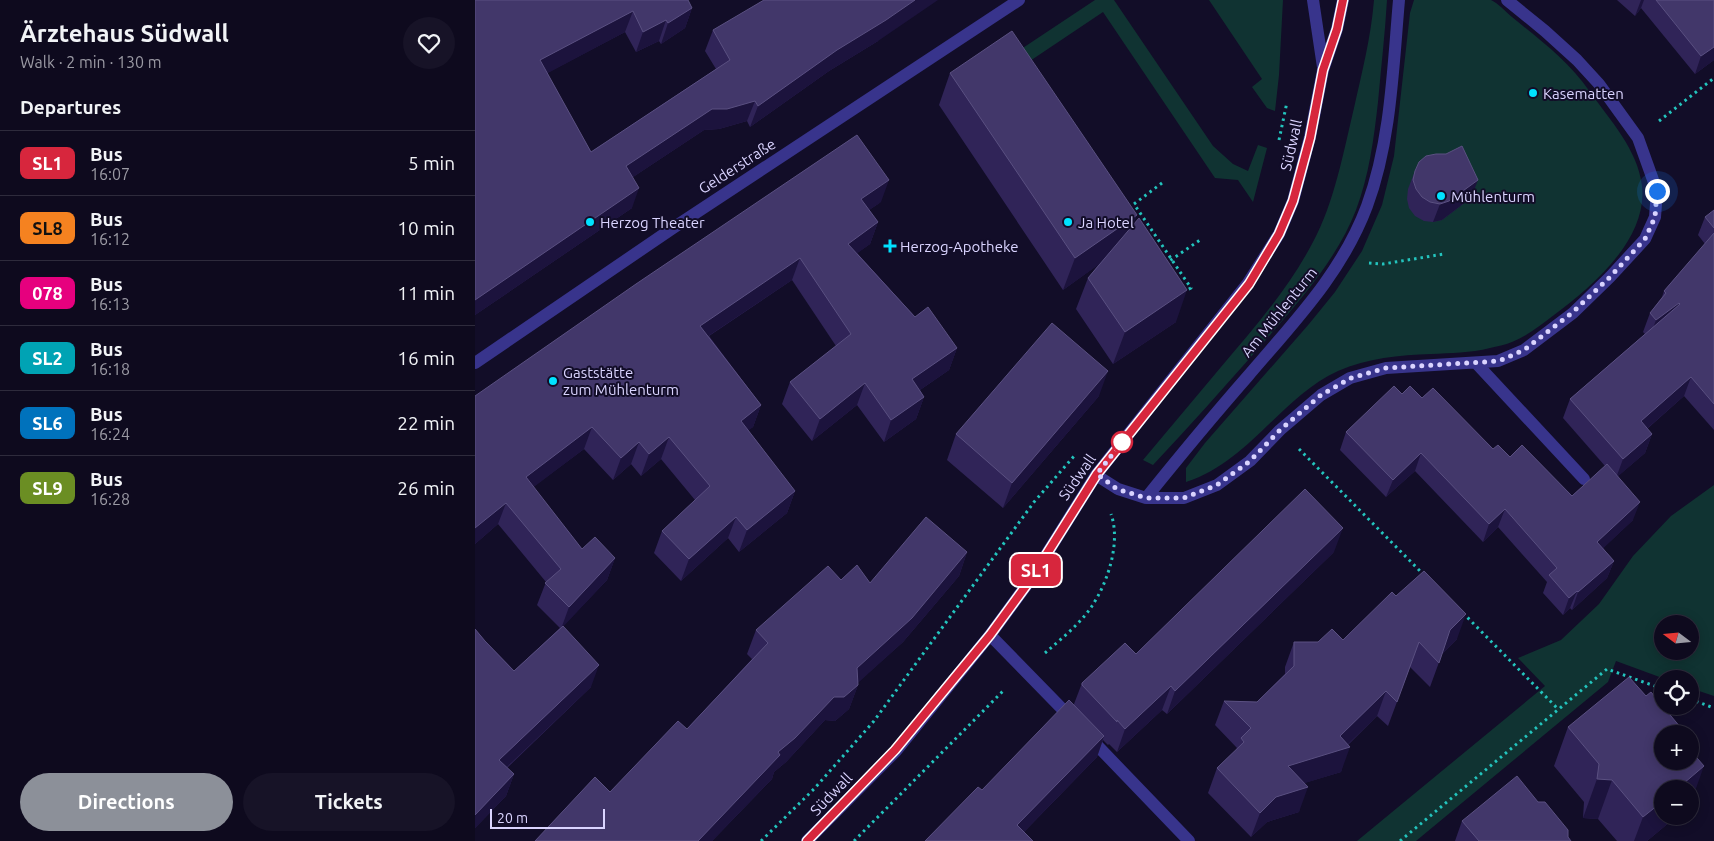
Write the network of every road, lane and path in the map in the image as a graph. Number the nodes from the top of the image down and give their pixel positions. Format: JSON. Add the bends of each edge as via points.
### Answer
{"nodes":[{"id":1,"x":1019,"y":0,"type":"edge"},
{"id":2,"x":1313,"y":0,"type":"edge"},
{"id":3,"x":1343,"y":0,"type":"edge"},
{"id":4,"x":1399,"y":0,"type":"edge"},
{"id":5,"x":1507,"y":0,"type":"edge"},
{"id":6,"x":1323,"y":70,"type":"junction"},
{"id":7,"x":1714,"y":78,"type":"edge"},
{"id":8,"x":1289,"y":98,"type":"dead end"},
{"id":9,"x":1638,"y":138,"type":"junction"},
{"id":10,"x":1279,"y":142,"type":"dead end"},
{"id":11,"x":1162,"y":184,"type":"dead end"},
{"id":12,"x":1200,"y":240,"type":"dead end"},
{"id":13,"x":1444,"y":254,"type":"dead end"},
{"id":14,"x":1171,"y":260,"type":"junction"},
{"id":15,"x":1338,"y":263,"type":"junction"},
{"id":16,"x":1158,"y":269,"type":"edge"},
{"id":17,"x":1184,"y":292,"type":"edge"},
{"id":18,"x":475,"y":363,"type":"edge"},
{"id":19,"x":1476,"y":363,"type":"junction"},
{"id":20,"x":1280,"y":430,"type":"junction"},
{"id":21,"x":1079,"y":450,"type":"dead end"},
{"id":22,"x":1097,"y":474,"type":"junction"},
{"id":23,"x":1584,"y":478,"type":"dead end"},
{"id":24,"x":1146,"y":498,"type":"junction"},
{"id":25,"x":1426,"y":576,"type":"edge"},
{"id":26,"x":1461,"y":611,"type":"edge"},
{"id":27,"x":990,"y":635,"type":"junction"},
{"id":28,"x":1654,"y":686,"type":"edge"},
{"id":29,"x":1699,"y":702,"type":"edge"},
{"id":30,"x":1714,"y":708,"type":"edge"},
{"id":31,"x":1558,"y":709,"type":"junction"},
{"id":32,"x":761,"y":841,"type":"edge"},
{"id":33,"x":807,"y":841,"type":"edge"},
{"id":34,"x":1189,"y":841,"type":"edge"},
{"id":35,"x":1400,"y":841,"type":"edge"}],
"edges":[{"from":1,"to":18,"type":"street","name":"Gelderstraße"},
{"from":2,"to":6,"type":"street","name":"Südwall"},
{"from":3,"to":6,"type":"street","name":"Südwall"},
{"from":4,"to":15,"type":"street","name":"Am Mühlenturm","via":[[1378,169],[1367,206],[1349,247]]},
{"from":5,"to":9,"type":"street","via":[[1577,60],[1599,84]]},
{"from":6,"to":22,"type":"street","name":"Südwall","via":[[1300,177],[1279,234],[1249,284]]},
{"from":7,"to":9,"type":"path"},
{"from":8,"to":10,"type":"path"},
{"from":9,"to":19,"type":"street","via":[[1657,191],[1655,217],[1645,239],[1573,312],[1524,350],[1499,361]]},
{"from":11,"to":14,"type":"path","via":[[1134,204]]},
{"from":12,"to":14,"type":"path"},
{"from":13,"to":15,"type":"path","via":[[1383,264]]},
{"from":14,"to":16,"type":"path"},
{"from":14,"to":17,"type":"path","via":[[1191,288]]},
{"from":15,"to":24,"type":"street","name":"Am Mühlenturm","via":[[1313,302]]},
{"from":19,"to":20,"type":"street","via":[[1386,368],[1351,378],[1321,395]]},
{"from":19,"to":23,"type":"street"},
{"from":20,"to":24,"type":"street","via":[[1250,461],[1217,485],[1184,498]]},
{"from":20,"to":25,"type":"path"},
{"from":21,"to":32,"type":"path","via":[[1034,502],[874,722],[814,789]]},
{"from":22,"to":24,"type":"street","via":[[1117,489]]},
{"from":22,"to":27,"type":"street","name":"Südwall","via":[[1031,579]]},
{"from":26,"to":31,"type":"path"},
{"from":27,"to":33,"type":"street","name":"Südwall","via":[[895,750]]},
{"from":27,"to":34,"type":"street"},
{"from":28,"to":31,"type":"path","via":[[1607,669]]},
{"from":29,"to":30,"type":"path"},
{"from":31,"to":35,"type":"path"}]}
